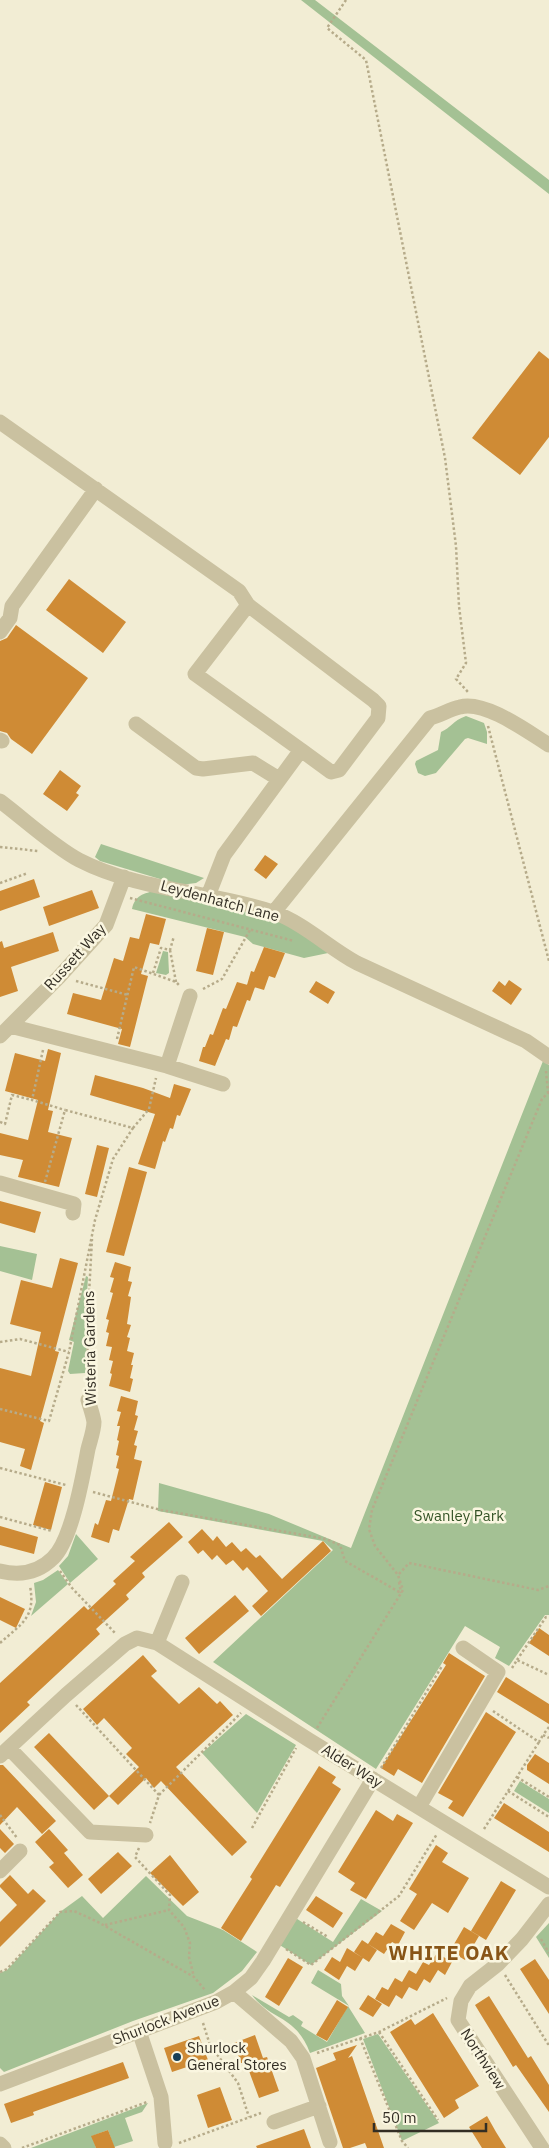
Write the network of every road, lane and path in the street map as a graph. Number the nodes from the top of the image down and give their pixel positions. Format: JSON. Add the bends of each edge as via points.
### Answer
{"nodes":[{"id":1,"x":346,"y":0,"type":"edge"},
{"id":2,"x":0,"y":422,"type":"edge"},
{"id":3,"x":445,"y":458,"type":"dead end"},
{"id":4,"x":96,"y":489,"type":"junction"},
{"id":5,"x":248,"y":605,"type":"junction"},
{"id":6,"x":0,"y":632,"type":"edge"},
{"id":7,"x":136,"y":724,"type":"dead end"},
{"id":8,"x":549,"y":745,"type":"edge"},
{"id":9,"x":301,"y":750,"type":"junction"},
{"id":10,"x":279,"y":779,"type":"junction"},
{"id":11,"x":0,"y":801,"type":"edge"},
{"id":12,"x":0,"y":847,"type":"edge"},
{"id":13,"x":44,"y":852,"type":"dead end"},
{"id":14,"x":28,"y":872,"type":"dead end"},
{"id":15,"x":124,"y":877,"type":"junction"},
{"id":16,"x":0,"y":883,"type":"edge"},
{"id":17,"x":117,"y":894,"type":"junction"},
{"id":18,"x":208,"y":896,"type":"junction"},
{"id":19,"x":274,"y":912,"type":"junction"},
{"id":20,"x":250,"y":930,"type":"junction"},
{"id":21,"x":174,"y":936,"type":"dead end"},
{"id":22,"x":296,"y":941,"type":"dead end"},
{"id":23,"x":170,"y":950,"type":"junction"},
{"id":24,"x":153,"y":973,"type":"junction"},
{"id":25,"x":59,"y":977,"type":"junction"},
{"id":26,"x":176,"y":982,"type":"junction"},
{"id":27,"x":128,"y":994,"type":"junction"},
{"id":28,"x":190,"y":996,"type":"junction"},
{"id":29,"x":5,"y":1031,"type":"edge"},
{"id":30,"x":46,"y":1036,"type":"junction"},
{"id":31,"x":113,"y":1053,"type":"junction"},
{"id":32,"x":549,"y":1057,"type":"edge"},
{"id":33,"x":163,"y":1065,"type":"junction"},
{"id":34,"x":223,"y":1084,"type":"dead end"},
{"id":35,"x":549,"y":1092,"type":"edge"},
{"id":36,"x":32,"y":1100,"type":"junction"},
{"id":37,"x":65,"y":1110,"type":"junction"},
{"id":38,"x":0,"y":1122,"type":"edge"},
{"id":39,"x":133,"y":1128,"type":"junction"},
{"id":40,"x":0,"y":1183,"type":"edge"},
{"id":41,"x":42,"y":1195,"type":"junction"},
{"id":42,"x":73,"y":1213,"type":"joint"},
{"id":43,"x":95,"y":1220,"type":"junction"},
{"id":44,"x":0,"y":1342,"type":"edge"},
{"id":45,"x":69,"y":1352,"type":"junction"},
{"id":46,"x":88,"y":1400,"type":"joint"},
{"id":47,"x":0,"y":1409,"type":"edge"},
{"id":48,"x":148,"y":1506,"type":"dead end"},
{"id":49,"x":0,"y":1518,"type":"edge"},
{"id":50,"x":66,"y":1535,"type":"junction"},
{"id":51,"x":54,"y":1558,"type":"junction"},
{"id":52,"x":0,"y":1571,"type":"edge"},
{"id":53,"x":398,"y":1575,"type":"junction"},
{"id":54,"x":29,"y":1581,"type":"dead end"},
{"id":55,"x":182,"y":1582,"type":"dead end"},
{"id":56,"x":549,"y":1586,"type":"edge"},
{"id":57,"x":400,"y":1593,"type":"junction"},
{"id":58,"x":549,"y":1617,"type":"edge"},
{"id":59,"x":0,"y":1643,"type":"edge"},
{"id":60,"x":157,"y":1643,"type":"junction"},
{"id":61,"x":125,"y":1644,"type":"junction"},
{"id":62,"x":463,"y":1648,"type":"dead end"},
{"id":63,"x":517,"y":1660,"type":"junction"},
{"id":64,"x":442,"y":1666,"type":"dead end"},
{"id":65,"x":498,"y":1672,"type":"junction"},
{"id":66,"x":549,"y":1675,"type":"edge"},
{"id":67,"x":66,"y":1695,"type":"junction"},
{"id":68,"x":251,"y":1703,"type":"junction"},
{"id":69,"x":481,"y":1704,"type":"junction"},
{"id":70,"x":549,"y":1727,"type":"edge"},
{"id":71,"x":543,"y":1735,"type":"junction"},
{"id":72,"x":306,"y":1738,"type":"junction"},
{"id":73,"x":549,"y":1738,"type":"edge"},
{"id":74,"x":539,"y":1742,"type":"junction"},
{"id":75,"x":4,"y":1752,"type":"edge"},
{"id":76,"x":517,"y":1777,"type":"junction"},
{"id":77,"x":373,"y":1780,"type":"junction"},
{"id":78,"x":508,"y":1791,"type":"junction"},
{"id":79,"x":159,"y":1795,"type":"junction"},
{"id":80,"x":549,"y":1797,"type":"edge"},
{"id":81,"x":419,"y":1807,"type":"junction"},
{"id":82,"x":0,"y":1816,"type":"edge"},
{"id":83,"x":549,"y":1817,"type":"edge"},
{"id":84,"x":444,"y":1823,"type":"junction"},
{"id":85,"x":252,"y":1828,"type":"dead end"},
{"id":86,"x":146,"y":1835,"type":"junction"},
{"id":87,"x":476,"y":1842,"type":"junction"},
{"id":88,"x":20,"y":1851,"type":"joint"},
{"id":89,"x":0,"y":1871,"type":"edge"},
{"id":90,"x":549,"y":1887,"type":"edge"},
{"id":91,"x":549,"y":1904,"type":"edge"},
{"id":92,"x":169,"y":1910,"type":"junction"},
{"id":93,"x":291,"y":1914,"type":"junction"},
{"id":94,"x":104,"y":1925,"type":"junction"},
{"id":95,"x":328,"y":1937,"type":"dead end"},
{"id":96,"x":274,"y":1942,"type":"junction"},
{"id":97,"x":498,"y":1964,"type":"junction"},
{"id":98,"x":0,"y":1972,"type":"edge"},
{"id":99,"x":194,"y":1977,"type":"junction"},
{"id":100,"x":470,"y":1986,"type":"junction"},
{"id":101,"x":234,"y":1992,"type":"junction"},
{"id":102,"x":216,"y":2002,"type":"junction"},
{"id":103,"x":198,"y":2010,"type":"junction"},
{"id":104,"x":139,"y":2031,"type":"junction"},
{"id":105,"x":379,"y":2032,"type":"junction"},
{"id":106,"x":360,"y":2038,"type":"junction"},
{"id":107,"x":549,"y":2043,"type":"edge"},
{"id":108,"x":304,"y":2058,"type":"junction"},
{"id":109,"x":0,"y":2084,"type":"edge"},
{"id":110,"x":161,"y":2097,"type":"junction"},
{"id":111,"x":319,"y":2106,"type":"junction"},
{"id":112,"x":438,"y":2120,"type":"dead end"},
{"id":113,"x":274,"y":2122,"type":"dead end"},
{"id":114,"x":330,"y":2142,"type":"dead end"},
{"id":115,"x":0,"y":2144,"type":"edge"},
{"id":116,"x":165,"y":2144,"type":"joint"},
{"id":117,"x":544,"y":2146,"type":"edge"},
{"id":118,"x":4,"y":2148,"type":"edge"},
{"id":119,"x":22,"y":2148,"type":"edge"},
{"id":120,"x":408,"y":2148,"type":"edge"}],
"edges":[{"from":1,"to":3,"type":"path","via":[[326,28],[366,60]]},
{"from":2,"to":4,"type":"street"},
{"from":4,"to":5,"type":"street","via":[[239,591]]},
{"from":4,"to":6,"type":"street","via":[[12,606],[10,618]]},
{"from":5,"to":9,"type":"street","via":[[195,674]]},
{"from":5,"to":9,"type":"street","via":[[378,706],[378,718],[339,770],[331,772]]},
{"from":7,"to":10,"type":"street","via":[[196,768],[253,763]]},
{"from":8,"to":19,"type":"street","via":[[503,717],[472,706],[430,718]]},
{"from":9,"to":10,"type":"street"},
{"from":10,"to":18,"type":"street","via":[[224,855]]},
{"from":11,"to":15,"type":"street","name":"Leydenhatch Lane","via":[[80,860]]},
{"from":12,"to":13,"type":"path"},
{"from":14,"to":16,"type":"path"},
{"from":15,"to":17,"type":"street","name":"Russett Way"},
{"from":15,"to":18,"type":"street","name":"Leydenhatch Lane"},
{"from":17,"to":20,"type":"path"},
{"from":17,"to":25,"type":"street","name":"Russett Way","via":[[106,926]]},
{"from":18,"to":19,"type":"street","name":"Leydenhatch Lane"},
{"from":19,"to":32,"type":"street","name":"Leydenhatch Lane","via":[[307,930],[338,953],[526,1041]]},
{"from":20,"to":22,"type":"path"},
{"from":20,"to":28,"type":"path","via":[[222,979]]},
{"from":21,"to":23,"type":"path"},
{"from":23,"to":24,"type":"path","via":[[161,948]]},
{"from":23,"to":26,"type":"path"},
{"from":24,"to":26,"type":"path"},
{"from":24,"to":27,"type":"path","via":[[134,967]]},
{"from":25,"to":27,"type":"path"},
{"from":25,"to":29,"type":"street","name":"Russett Way"},
{"from":26,"to":28,"type":"path"},
{"from":27,"to":31,"type":"path"},
{"from":28,"to":33,"type":"street"},
{"from":29,"to":30,"type":"street","name":"Russett Way"},
{"from":30,"to":31,"type":"street","name":"Russett Way"},
{"from":30,"to":36,"type":"path"},
{"from":31,"to":33,"type":"street","name":"Russett Way"},
{"from":33,"to":34,"type":"street","name":"Russett Way"},
{"from":33,"to":39,"type":"path","via":[[149,1109]]},
{"from":35,"to":53,"type":"path","via":[[542,1099],[372,1510],[369,1529],[375,1546]]},
{"from":36,"to":37,"type":"path"},
{"from":36,"to":38,"type":"path","via":[[12,1095],[5,1124]]},
{"from":37,"to":39,"type":"path"},
{"from":37,"to":41,"type":"path"},
{"from":39,"to":43,"type":"path","via":[[113,1159]]},
{"from":40,"to":41,"type":"street"},
{"from":41,"to":42,"type":"street","via":[[74,1204]]},
{"from":42,"to":43,"type":"path"},
{"from":43,"to":45,"type":"path"},
{"from":43,"to":46,"type":"path","name":"Wisteria Gardens","via":[[87,1332]]},
{"from":44,"to":45,"type":"path","via":[[20,1339]]},
{"from":45,"to":47,"type":"path","via":[[49,1421]]},
{"from":46,"to":50,"type":"street","name":"Wisteria Gardens","via":[[94,1423]]},
{"from":48,"to":57,"type":"path","via":[[326,1540],[340,1545],[344,1561]]},
{"from":49,"to":50,"type":"path"},
{"from":50,"to":51,"type":"street","name":"Wisteria Gardens"},
{"from":51,"to":52,"type":"street","via":[[27,1573]]},
{"from":51,"to":61,"type":"path","via":[[72,1588]]},
{"from":53,"to":56,"type":"path","via":[[409,1563],[538,1590]]},
{"from":53,"to":57,"type":"path"},
{"from":54,"to":59,"type":"path","via":[[33,1600],[27,1619]]},
{"from":55,"to":60,"type":"street"},
{"from":57,"to":72,"type":"path"},
{"from":58,"to":63,"type":"path","via":[[546,1616]]},
{"from":60,"to":61,"type":"street","name":"Alder Way","via":[[137,1638]]},
{"from":60,"to":68,"type":"street","name":"Alder Way"},
{"from":61,"to":67,"type":"street"},
{"from":62,"to":65,"type":"street"},
{"from":63,"to":65,"type":"path","via":[[506,1676]]},
{"from":63,"to":66,"type":"path"},
{"from":64,"to":77,"type":"path"},
{"from":65,"to":69,"type":"street"},
{"from":67,"to":75,"type":"street"},
{"from":67,"to":79,"type":"path"},
{"from":68,"to":72,"type":"street","name":"Alder Way"},
{"from":68,"to":79,"type":"path"},
{"from":69,"to":74,"type":"path"},
{"from":69,"to":81,"type":"street"},
{"from":70,"to":71,"type":"path"},
{"from":71,"to":73,"type":"path"},
{"from":71,"to":74,"type":"path"},
{"from":72,"to":77,"type":"street","name":"Alder Way"},
{"from":72,"to":85,"type":"path"},
{"from":74,"to":76,"type":"path"},
{"from":75,"to":86,"type":"street","via":[[90,1832]]},
{"from":76,"to":78,"type":"path"},
{"from":76,"to":80,"type":"path"},
{"from":77,"to":81,"type":"street","name":"Alder Way"},
{"from":77,"to":93,"type":"street","name":"Shurlock Avenue"},
{"from":78,"to":83,"type":"path"},
{"from":78,"to":87,"type":"path"},
{"from":79,"to":86,"type":"path"},
{"from":81,"to":84,"type":"street","name":"Alder Way"},
{"from":82,"to":88,"type":"path","via":[[18,1839]]},
{"from":84,"to":87,"type":"street","name":"Alder Way"},
{"from":84,"to":96,"type":"path","via":[[399,1896],[311,1965]]},
{"from":86,"to":92,"type":"path","via":[[135,1857],[170,1895]]},
{"from":87,"to":90,"type":"street","name":"Alder Way"},
{"from":88,"to":89,"type":"street"},
{"from":91,"to":97,"type":"street","name":"Northview","via":[[522,1940]]},
{"from":92,"to":94,"type":"path"},
{"from":92,"to":99,"type":"path","via":[[184,1928],[190,1942],[189,1957]]},
{"from":93,"to":95,"type":"path"},
{"from":93,"to":96,"type":"street","name":"Shurlock Avenue"},
{"from":94,"to":98,"type":"path","via":[[74,1911],[60,1912],[7,1969]]},
{"from":94,"to":99,"type":"path"},
{"from":96,"to":101,"type":"street","name":"Shurlock Avenue","via":[[251,1978]]},
{"from":97,"to":100,"type":"street","name":"Northview"},
{"from":97,"to":107,"type":"path"},
{"from":99,"to":102,"type":"path"},
{"from":100,"to":105,"type":"path"},
{"from":100,"to":117,"type":"street","name":"Northview","via":[[461,2001],[458,2020]]},
{"from":101,"to":102,"type":"street","name":"Shurlock Avenue"},
{"from":101,"to":108,"type":"street","via":[[291,2041]]},
{"from":102,"to":103,"type":"street","name":"Shurlock Avenue"},
{"from":103,"to":104,"type":"street","name":"Shurlock Avenue"},
{"from":103,"to":116,"type":"path","via":[[210,2045],[238,2083],[249,2117],[176,2144]]},
{"from":104,"to":109,"type":"street","name":"Shurlock Avenue"},
{"from":104,"to":110,"type":"street"},
{"from":105,"to":106,"type":"path"},
{"from":105,"to":112,"type":"path"},
{"from":106,"to":108,"type":"path"},
{"from":106,"to":120,"type":"path","via":[[402,2141]]},
{"from":108,"to":111,"type":"street"},
{"from":110,"to":116,"type":"street"},
{"from":110,"to":119,"type":"path"},
{"from":111,"to":113,"type":"street"},
{"from":111,"to":114,"type":"street"},
{"from":115,"to":118,"type":"street"}]}
